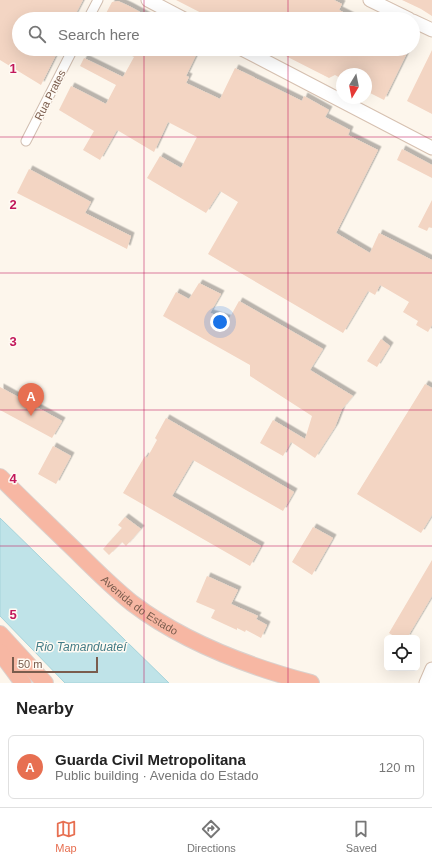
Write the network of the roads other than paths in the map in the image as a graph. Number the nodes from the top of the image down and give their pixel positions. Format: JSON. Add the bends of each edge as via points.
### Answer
{"nodes":[{"id":1,"x":98,"y":0,"type":"edge"},
{"id":2,"x":148,"y":0,"type":"edge"},
{"id":3,"x":370,"y":0,"type":"edge"},
{"id":4,"x":387,"y":4,"type":"edge"},
{"id":5,"x":92,"y":12,"type":"edge"},
{"id":6,"x":171,"y":12,"type":"edge"},
{"id":7,"x":399,"y":12,"type":"edge"},
{"id":8,"x":420,"y":24,"type":"edge"},
{"id":9,"x":432,"y":30,"type":"edge"},
{"id":10,"x":69,"y":56,"type":"edge"},
{"id":11,"x":255,"y":56,"type":"edge"},
{"id":12,"x":26,"y":141,"type":"dead end"},
{"id":13,"x":432,"y":148,"type":"edge"},
{"id":14,"x":0,"y":477,"type":"edge"},
{"id":15,"x":0,"y":634,"type":"edge"},
{"id":16,"x":0,"y":652,"type":"edge"},
{"id":17,"x":432,"y":669,"type":"edge"},
{"id":18,"x":22,"y":683,"type":"edge"},
{"id":19,"x":45,"y":683,"type":"edge"},
{"id":20,"x":311,"y":683,"type":"edge"},
{"id":21,"x":426,"y":683,"type":"edge"}],
"edges":[{"from":1,"to":5,"type":"street"},
{"from":2,"to":6,"type":"street"},
{"from":3,"to":4,"type":"street"},
{"from":4,"to":7,"type":"street"},
{"from":8,"to":9,"type":"street"},
{"from":10,"to":12,"type":"street","name":"Rua Prates"},
{"from":11,"to":13,"type":"street"},
{"from":14,"to":20,"type":"highway","name":"Avenida do Estado","via":[[131,603],[183,634],[230,656]]},
{"from":15,"to":19,"type":"highway"},
{"from":16,"to":18,"type":"highway"},
{"from":17,"to":21,"type":"street"}]}
